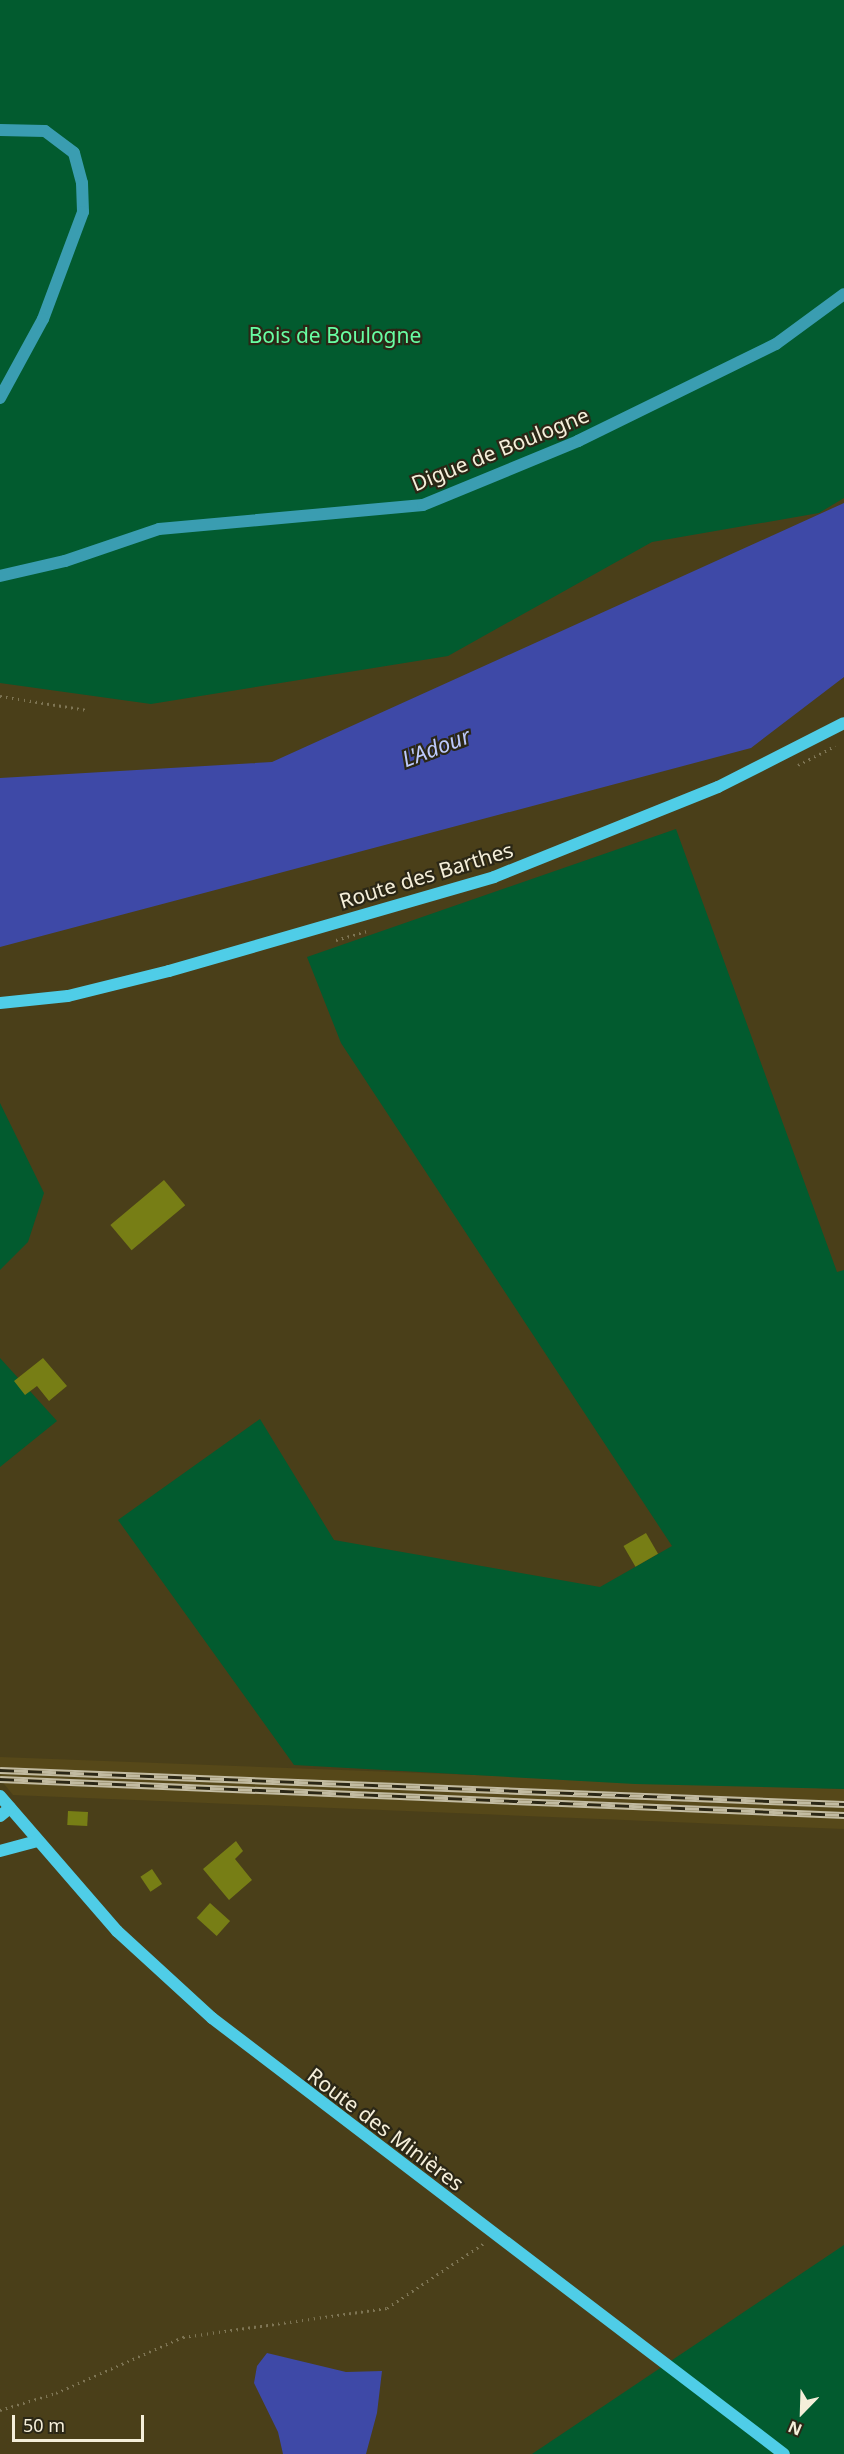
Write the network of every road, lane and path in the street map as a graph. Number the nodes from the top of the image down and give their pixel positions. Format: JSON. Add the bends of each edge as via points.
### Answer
{"nodes":[{"id":1,"x":0,"y":130,"type":"edge"},
{"id":2,"x":844,"y":294,"type":"edge"},
{"id":3,"x":0,"y":398,"type":"edge"},
{"id":4,"x":0,"y":576,"type":"edge"},
{"id":5,"x":0,"y":696,"type":"edge"},
{"id":6,"x":87,"y":710,"type":"dead end"},
{"id":7,"x":844,"y":723,"type":"edge"},
{"id":8,"x":0,"y":1003,"type":"edge"},
{"id":9,"x":0,"y":1796,"type":"edge"},
{"id":10,"x":5,"y":1812,"type":"edge"},
{"id":11,"x":36,"y":1841,"type":"junction"},
{"id":12,"x":0,"y":1851,"type":"edge"},
{"id":13,"x":495,"y":2236,"type":"junction"},
{"id":14,"x":0,"y":2410,"type":"edge"},
{"id":15,"x":784,"y":2454,"type":"edge"}],
"edges":[{"from":1,"to":3,"type":"street","via":[[45,131],[74,153],[82,183],[83,212],[43,320]]},
{"from":2,"to":4,"type":"street","name":"Digue de Boulogne","via":[[776,344],[578,441],[423,504],[159,529],[65,561]]},
{"from":5,"to":6,"type":"path"},
{"from":7,"to":8,"type":"main road","name":"Route des Barthes","via":[[718,787],[494,877],[68,996]]},
{"from":9,"to":10,"type":"main road","name":"Route des Minières"},
{"from":10,"to":11,"type":"main road","name":"Route des Minières"},
{"from":11,"to":12,"type":"main road"},
{"from":11,"to":13,"type":"main road","name":"Route des Minières","via":[[117,1931],[212,2018]]},
{"from":13,"to":14,"type":"path","via":[[387,2308],[183,2337],[56,2393]]},
{"from":13,"to":15,"type":"main road","name":"Route des Minières"}]}
